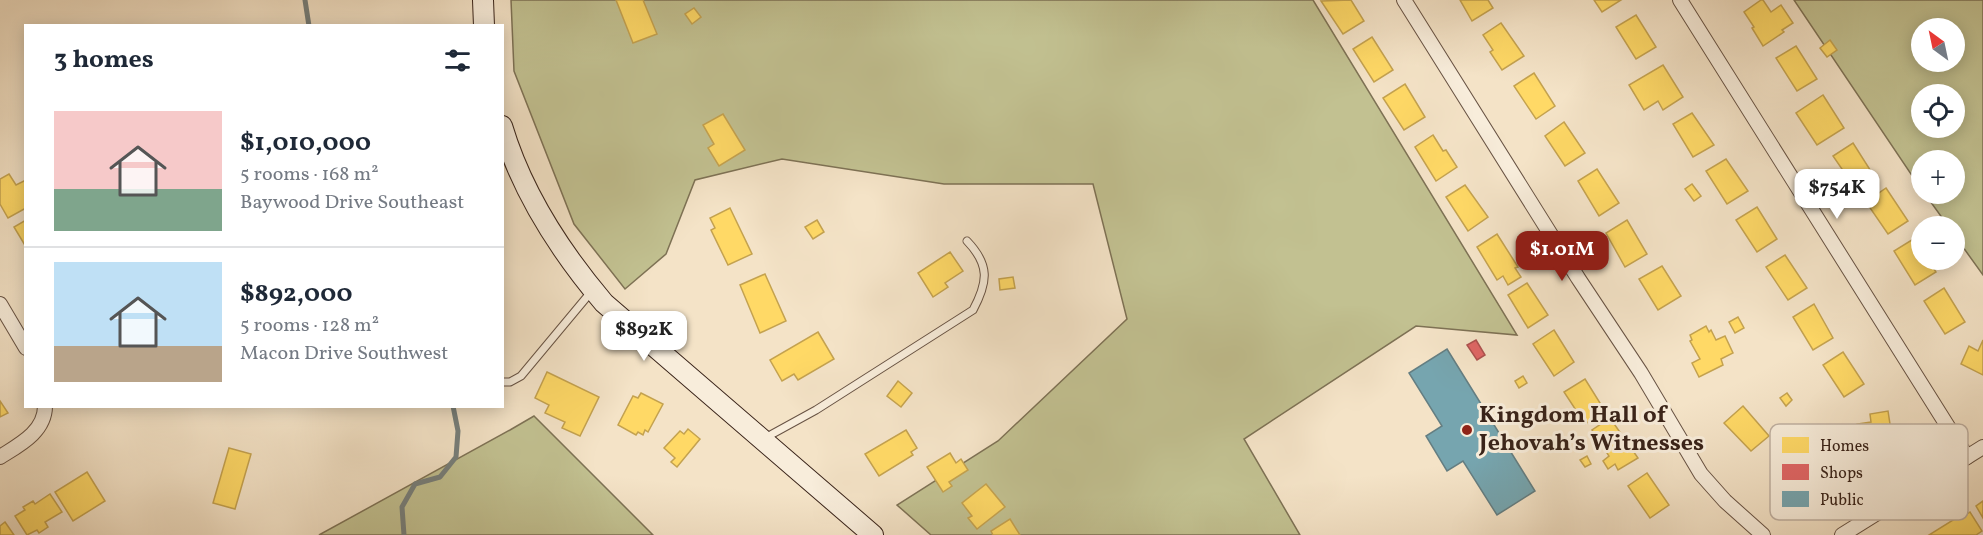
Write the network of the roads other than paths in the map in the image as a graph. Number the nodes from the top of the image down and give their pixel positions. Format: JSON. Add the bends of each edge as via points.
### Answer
{"nodes":[{"id":1,"x":483,"y":0,"type":"edge"},
{"id":2,"x":1404,"y":0,"type":"edge"},
{"id":3,"x":1680,"y":0,"type":"edge"},
{"id":4,"x":484,"y":24,"type":"edge"},
{"id":5,"x":504,"y":131,"type":"edge"},
{"id":6,"x":967,"y":241,"type":"dead end"},
{"id":7,"x":593,"y":289,"type":"junction"},
{"id":8,"x":0,"y":304,"type":"edge"},
{"id":9,"x":24,"y":345,"type":"edge"},
{"id":10,"x":504,"y":382,"type":"edge"},
{"id":11,"x":45,"y":408,"type":"edge"},
{"id":12,"x":1946,"y":424,"type":"edge"},
{"id":13,"x":762,"y":440,"type":"junction"},
{"id":14,"x":1983,"y":447,"type":"edge"},
{"id":15,"x":1968,"y":456,"type":"edge"},
{"id":16,"x":0,"y":457,"type":"edge"},
{"id":17,"x":1866,"y":520,"type":"edge"},
{"id":18,"x":873,"y":535,"type":"edge"},
{"id":19,"x":1763,"y":535,"type":"edge"},
{"id":20,"x":1842,"y":535,"type":"edge"}],
"edges":[{"from":1,"to":4,"type":"street"},
{"from":2,"to":19,"type":"street","via":[[1701,474]]},
{"from":3,"to":12,"type":"street"},
{"from":5,"to":7,"type":"street","via":[[546,226]]},
{"from":6,"to":13,"type":"lane","via":[[978,253],[984,270],[983,291],[973,310]]},
{"from":7,"to":10,"type":"lane","via":[[521,376]]},
{"from":7,"to":13,"type":"street","via":[[604,303]]},
{"from":8,"to":9,"type":"street"},
{"from":11,"to":16,"type":"street","via":[[28,440]]},
{"from":13,"to":18,"type":"street"},
{"from":14,"to":15,"type":"street"},
{"from":17,"to":20,"type":"street"}]}
